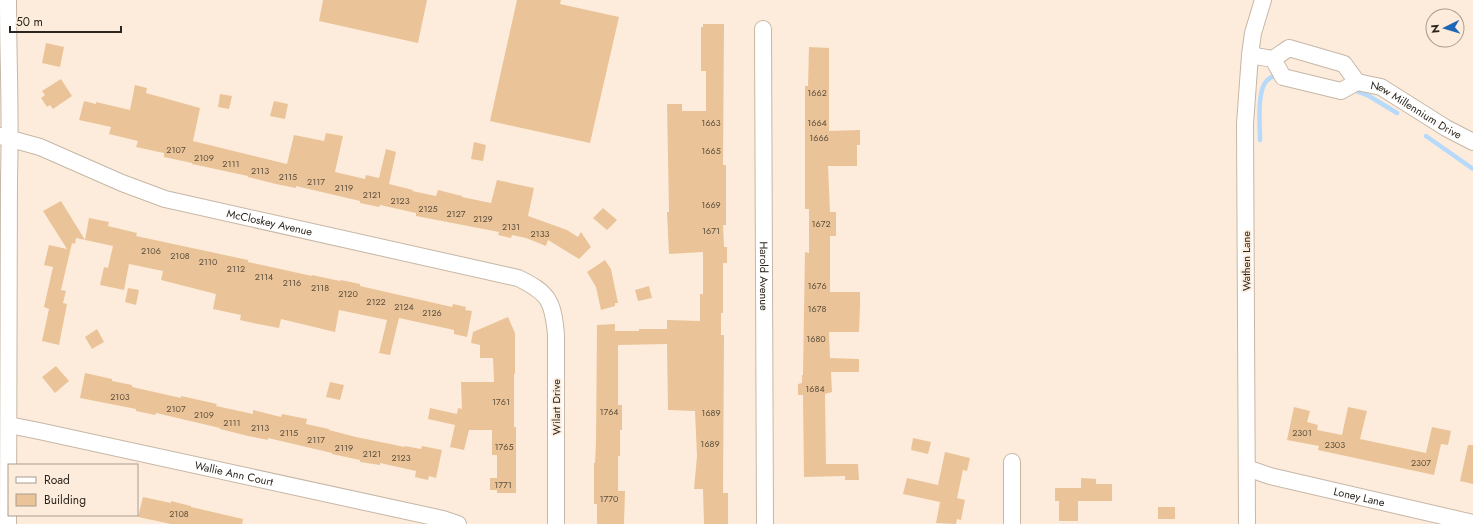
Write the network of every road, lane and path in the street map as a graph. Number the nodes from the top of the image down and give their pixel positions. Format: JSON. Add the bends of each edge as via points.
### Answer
{"nodes":[{"id":1,"x":8,"y":0,"type":"edge"},
{"id":2,"x":1263,"y":0,"type":"edge"},
{"id":3,"x":763,"y":29,"type":"dead end"},
{"id":4,"x":1250,"y":55,"type":"junction"},
{"id":5,"x":1273,"y":59,"type":"junction"},
{"id":6,"x":1357,"y":82,"type":"junction"},
{"id":7,"x":5,"y":137,"type":"edge"},
{"id":8,"x":1473,"y":142,"type":"edge"},
{"id":9,"x":543,"y":293,"type":"joint"},
{"id":10,"x":9,"y":425,"type":"junction"},
{"id":11,"x":1012,"y":462,"type":"dead end"},
{"id":12,"x":9,"y":464,"type":"edge"},
{"id":13,"x":1247,"y":468,"type":"junction"},
{"id":14,"x":1473,"y":523,"type":"edge"},
{"id":15,"x":458,"y":524,"type":"edge"},
{"id":16,"x":556,"y":524,"type":"edge"},
{"id":17,"x":765,"y":524,"type":"edge"},
{"id":18,"x":1012,"y":524,"type":"edge"},
{"id":19,"x":1247,"y":524,"type":"edge"}],
"edges":[{"from":1,"to":7,"type":"street","via":[[9,117]]},
{"from":2,"to":4,"type":"street","name":"Wathen Lane","via":[[1253,32]]},
{"from":3,"to":17,"type":"street","name":"Harold Avenue"},
{"from":4,"to":5,"type":"street"},
{"from":4,"to":13,"type":"street","name":"Wathen Lane","via":[[1245,124]]},
{"from":5,"to":6,"type":"street","name":"New Millennium Drive","via":[[1283,77],[1341,91]]},
{"from":5,"to":6,"type":"street","name":"New Millennium Drive","via":[[1289,48],[1344,64]]},
{"from":6,"to":8,"type":"street","name":"New Millennium Drive","via":[[1381,87]]},
{"from":7,"to":9,"type":"street","name":"McCloskey Avenue","via":[[40,147],[166,199],[518,278],[536,286]]},
{"from":7,"to":10,"type":"street","via":[[8,176]]},
{"from":9,"to":16,"type":"street","name":"Wilart Drive","via":[[554,315],[556,336]]},
{"from":10,"to":12,"type":"street"},
{"from":10,"to":15,"type":"street","name":"Wallie Ann Court"},
{"from":11,"to":18,"type":"street"},
{"from":13,"to":14,"type":"street","name":"Loney Lane","via":[[1270,476]]},
{"from":13,"to":19,"type":"street","name":"Wathen Lane"}]}
